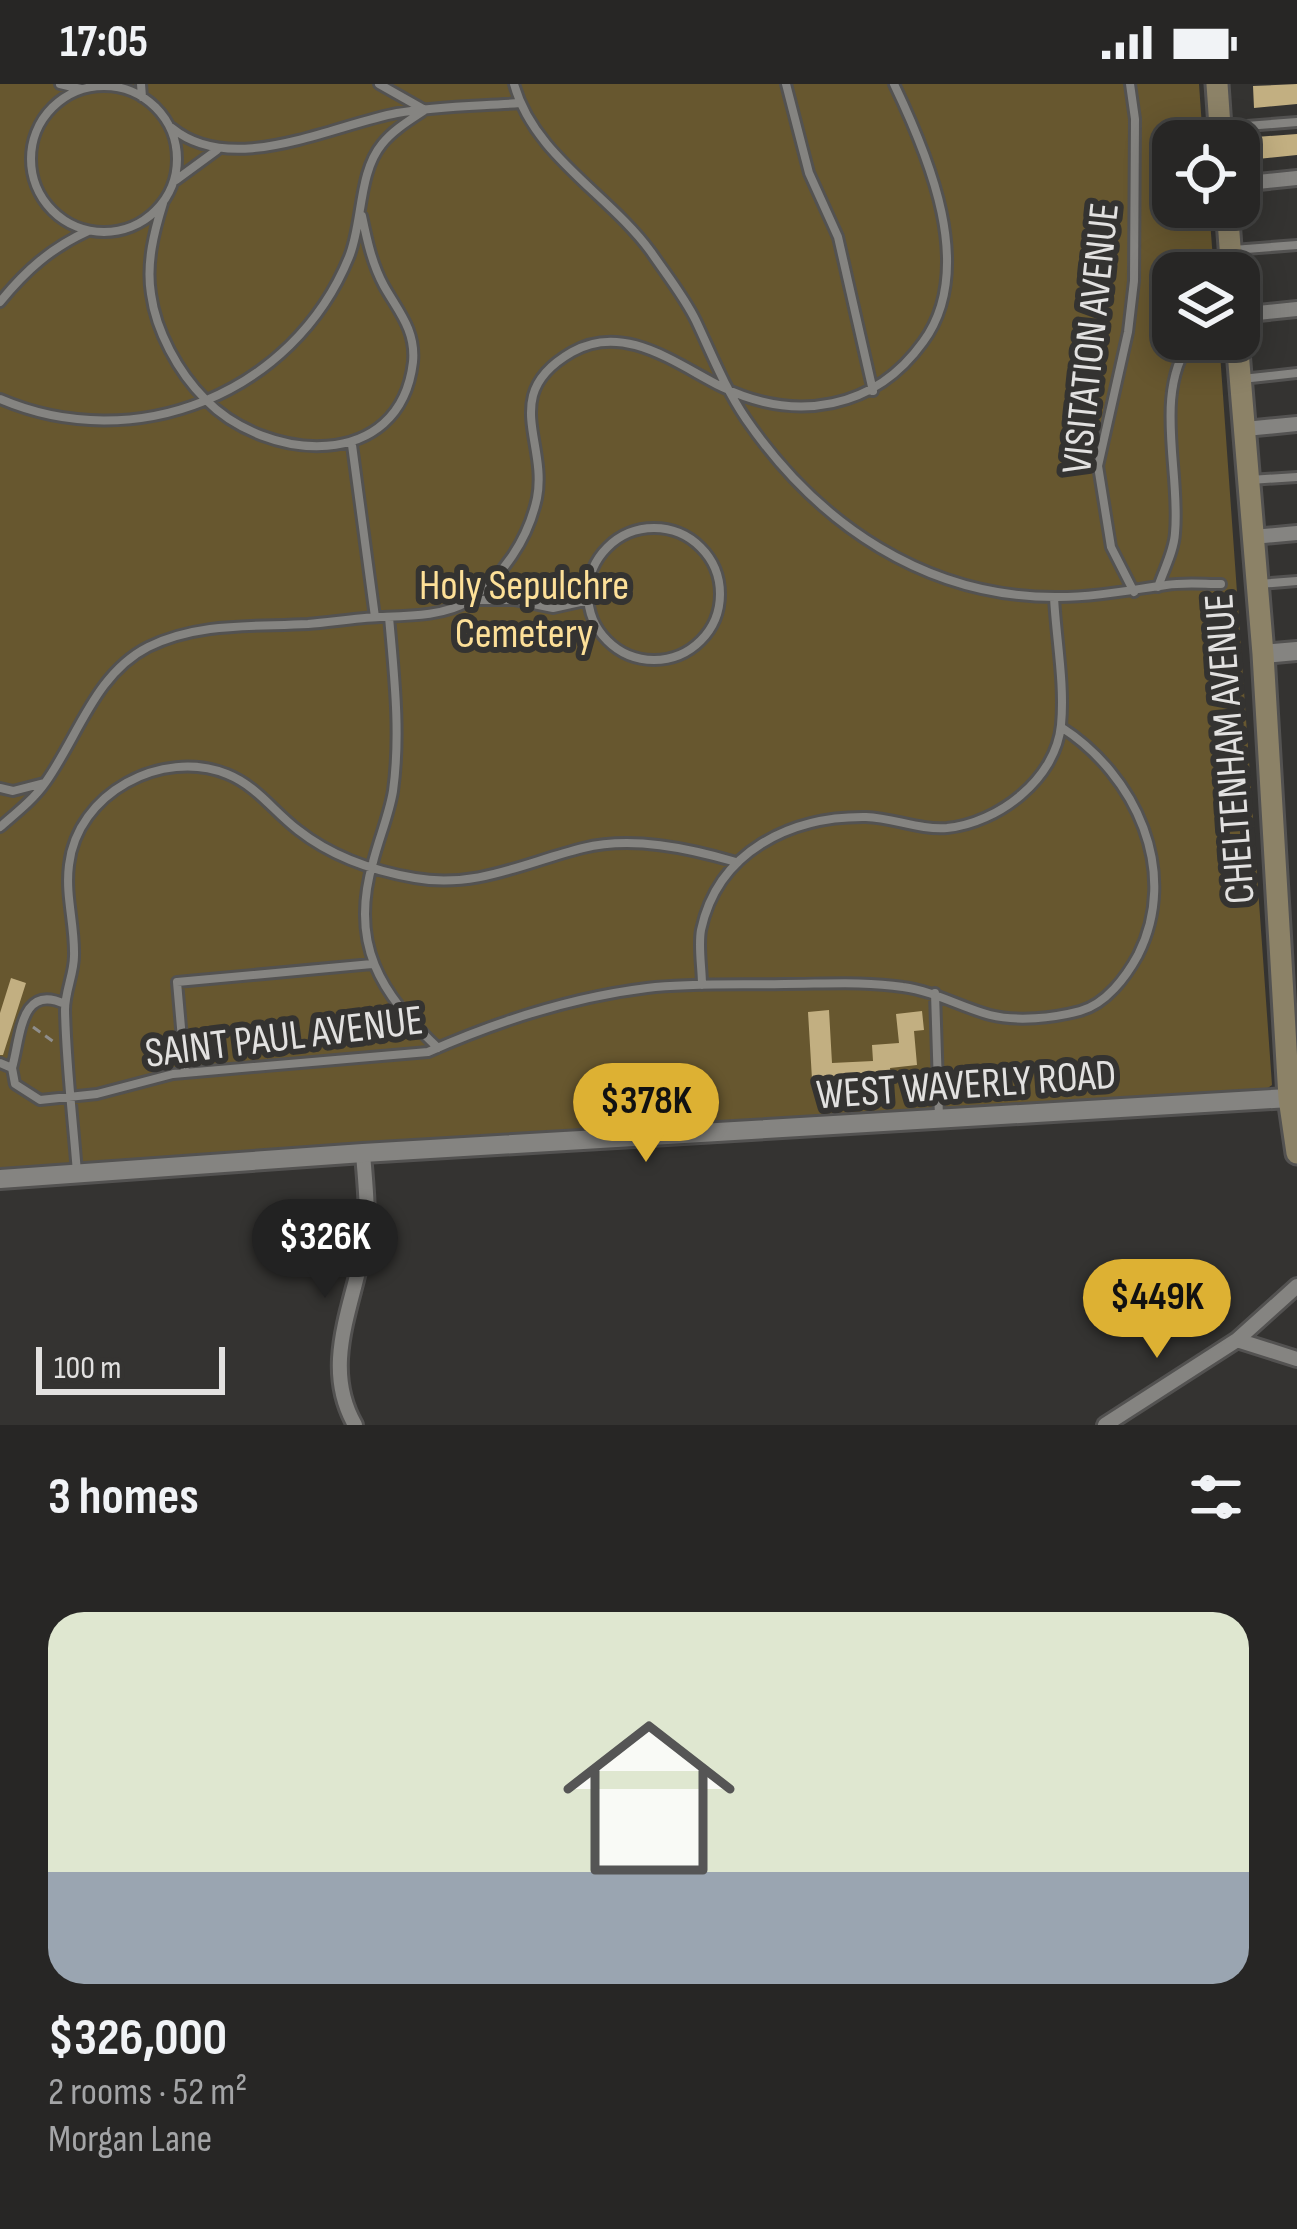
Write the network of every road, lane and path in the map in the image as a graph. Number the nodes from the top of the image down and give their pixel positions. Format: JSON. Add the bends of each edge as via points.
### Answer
{"nodes":[{"id":1,"x":60,"y":84,"type":"edge"},
{"id":2,"x":141,"y":84,"type":"edge"},
{"id":3,"x":379,"y":84,"type":"edge"},
{"id":4,"x":514,"y":84,"type":"edge"},
{"id":5,"x":786,"y":84,"type":"edge"},
{"id":6,"x":894,"y":84,"type":"edge"},
{"id":7,"x":1130,"y":84,"type":"edge"},
{"id":8,"x":1216,"y":84,"type":"edge"},
{"id":9,"x":83,"y":89,"type":"junction"},
{"id":10,"x":142,"y":97,"type":"junction"},
{"id":11,"x":520,"y":103,"type":"junction"},
{"id":12,"x":425,"y":110,"type":"junction"},
{"id":13,"x":1220,"y":120,"type":"edge"},
{"id":14,"x":1297,"y":122,"type":"edge"},
{"id":15,"x":170,"y":127,"type":"junction"},
{"id":16,"x":1260,"y":128,"type":"edge"},
{"id":17,"x":219,"y":149,"type":"junction"},
{"id":18,"x":1297,"y":178,"type":"edge"},
{"id":19,"x":174,"y":182,"type":"junction"},
{"id":20,"x":1260,"y":182,"type":"edge"},
{"id":21,"x":163,"y":203,"type":"junction"},
{"id":22,"x":362,"y":214,"type":"junction"},
{"id":23,"x":88,"y":231,"type":"junction"},
{"id":24,"x":1297,"y":244,"type":"edge"},
{"id":25,"x":1260,"y":254,"type":"edge"},
{"id":26,"x":0,"y":302,"type":"edge"},
{"id":27,"x":1297,"y":309,"type":"edge"},
{"id":28,"x":1260,"y":313,"type":"edge"},
{"id":29,"x":1181,"y":360,"type":"edge"},
{"id":30,"x":1240,"y":360,"type":"edge"},
{"id":31,"x":1297,"y":373,"type":"edge"},
{"id":32,"x":1241,"y":379,"type":"junction"},
{"id":33,"x":727,"y":389,"type":"junction"},
{"id":34,"x":873,"y":391,"type":"junction"},
{"id":35,"x":0,"y":399,"type":"edge"},
{"id":36,"x":207,"y":402,"type":"junction"},
{"id":37,"x":1297,"y":424,"type":"edge"},
{"id":38,"x":1245,"y":429,"type":"junction"},
{"id":39,"x":352,"y":445,"type":"junction"},
{"id":40,"x":1297,"y":477,"type":"edge"},
{"id":41,"x":1249,"y":481,"type":"junction"},
{"id":42,"x":1297,"y":533,"type":"edge"},
{"id":43,"x":1253,"y":537,"type":"junction"},
{"id":44,"x":1297,"y":581,"type":"edge"},
{"id":45,"x":1221,"y":584,"type":"dead end"},
{"id":46,"x":1257,"y":584,"type":"junction"},
{"id":47,"x":1158,"y":587,"type":"junction"},
{"id":48,"x":1134,"y":592,"type":"junction"},
{"id":49,"x":1054,"y":597,"type":"junction"},
{"id":50,"x":470,"y":600,"type":"junction"},
{"id":51,"x":589,"y":600,"type":"junction"},
{"id":52,"x":375,"y":617,"type":"junction"},
{"id":53,"x":389,"y":617,"type":"junction"},
{"id":54,"x":1297,"y":651,"type":"edge"},
{"id":55,"x":1263,"y":654,"type":"junction"},
{"id":56,"x":1061,"y":728,"type":"junction"},
{"id":57,"x":45,"y":783,"type":"junction"},
{"id":58,"x":0,"y":788,"type":"edge"},
{"id":59,"x":0,"y":827,"type":"edge"},
{"id":60,"x":736,"y":862,"type":"junction"},
{"id":61,"x":371,"y":867,"type":"junction"},
{"id":62,"x":372,"y":964,"type":"junction"},
{"id":63,"x":702,"y":985,"type":"junction"},
{"id":64,"x":935,"y":993,"type":"junction"},
{"id":65,"x":65,"y":1004,"type":"junction"},
{"id":66,"x":25,"y":1023,"type":"junction"},
{"id":67,"x":67,"y":1044,"type":"junction"},
{"id":68,"x":438,"y":1048,"type":"junction"},
{"id":69,"x":0,"y":1063,"type":"edge"},
{"id":70,"x":12,"y":1068,"type":"junction"},
{"id":71,"x":185,"y":1073,"type":"junction"},
{"id":72,"x":71,"y":1096,"type":"junction"},
{"id":73,"x":1292,"y":1099,"type":"edge"},
{"id":74,"x":940,"y":1122,"type":"junction"},
{"id":75,"x":363,"y":1153,"type":"junction"},
{"id":76,"x":1297,"y":1154,"type":"edge"},
{"id":77,"x":77,"y":1174,"type":"junction"},
{"id":78,"x":0,"y":1180,"type":"edge"},
{"id":79,"x":1297,"y":1286,"type":"edge"},
{"id":80,"x":1237,"y":1340,"type":"junction"},
{"id":81,"x":1297,"y":1359,"type":"edge"},
{"id":82,"x":1114,"y":1422,"type":"edge"},
{"id":83,"x":356,"y":1425,"type":"edge"}],
"edges":[{"from":1,"to":9,"type":"lane"},
{"from":2,"to":10,"type":"lane"},
{"from":3,"to":12,"type":"lane"},
{"from":4,"to":11,"type":"lane"},
{"from":5,"to":34,"type":"lane","via":[[809,173],[838,237]]},
{"from":6,"to":34,"type":"lane","via":[[937,184],[948,263],[928,336]]},
{"from":7,"to":48,"type":"lane","name":"VISITATION AVENUE","via":[[1134,281],[1098,466],[1111,547]]},
{"from":8,"to":13,"type":"main road"},
{"from":9,"to":10,"type":"lane"},
{"from":9,"to":23,"type":"lane","via":[[48,113],[32,151],[40,193]]},
{"from":10,"to":15,"type":"lane"},
{"from":11,"to":12,"type":"lane"},
{"from":11,"to":33,"type":"lane","via":[[542,139],[650,250],[694,316]]},
{"from":12,"to":17,"type":"lane"},
{"from":12,"to":22,"type":"lane","via":[[380,146]]},
{"from":14,"to":16,"type":"lane"},
{"from":15,"to":17,"type":"lane"},
{"from":15,"to":19,"type":"lane"},
{"from":17,"to":19,"type":"lane"},
{"from":18,"to":20,"type":"street"},
{"from":19,"to":21,"type":"lane"},
{"from":21,"to":23,"type":"lane","via":[[130,228]]},
{"from":21,"to":36,"type":"lane","via":[[151,294],[162,334]]},
{"from":22,"to":36,"type":"lane","via":[[341,274],[308,328],[244,383]]},
{"from":22,"to":39,"type":"lane","via":[[414,358],[405,396],[382,427]]},
{"from":23,"to":26,"type":"lane","via":[[57,245]]},
{"from":24,"to":25,"type":"lane"},
{"from":27,"to":28,"type":"street"},
{"from":29,"to":47,"type":"lane","via":[[1174,374],[1175,534]]},
{"from":30,"to":32,"type":"main road","name":"CHELTENHAM AVENUE"},
{"from":31,"to":32,"type":"lane"},
{"from":32,"to":38,"type":"main road","name":"CHELTENHAM AVENUE"},
{"from":33,"to":34,"type":"lane","via":[[814,406]]},
{"from":33,"to":49,"type":"lane","via":[[786,470],[851,532],[946,580]]},
{"from":33,"to":50,"type":"lane","via":[[629,342],[590,344],[556,362],[536,388],[529,420],[538,496],[517,554]]},
{"from":35,"to":36,"type":"lane","via":[[44,415],[126,422]]},
{"from":36,"to":39,"type":"lane","via":[[274,440]]},
{"from":37,"to":38,"type":"street"},
{"from":38,"to":41,"type":"main road","name":"CHELTENHAM AVENUE"},
{"from":39,"to":52,"type":"lane"},
{"from":40,"to":41,"type":"lane"},
{"from":41,"to":43,"type":"main road","name":"CHELTENHAM AVENUE"},
{"from":42,"to":43,"type":"street"},
{"from":43,"to":46,"type":"main road","name":"CHELTENHAM AVENUE"},
{"from":44,"to":46,"type":"lane"},
{"from":45,"to":47,"type":"lane"},
{"from":46,"to":55,"type":"main road","name":"CHELTENHAM AVENUE"},
{"from":47,"to":48,"type":"lane"},
{"from":48,"to":49,"type":"lane"},
{"from":49,"to":56,"type":"lane"},
{"from":50,"to":51,"type":"lane","via":[[553,608]]},
{"from":50,"to":53,"type":"lane"},
{"from":51,"to":51,"type":"lane","via":[[605,638],[661,660],[698,644],[719,608],[720,588],[701,547],[682,534],[637,530],[600,556]]},
{"from":52,"to":53,"type":"lane"},
{"from":52,"to":57,"type":"lane","via":[[226,625],[147,648],[95,696]]},
{"from":53,"to":61,"type":"lane","via":[[398,730],[392,795]]},
{"from":54,"to":55,"type":"street"},
{"from":55,"to":73,"type":"main road","name":"CHELTENHAM AVENUE"},
{"from":56,"to":60,"type":"lane","via":[[1039,776],[983,819],[944,828],[827,819],[762,840]]},
{"from":56,"to":64,"type":"lane","name":"SAINT PAUL AVENUE","via":[[1091,746],[1138,814],[1156,880],[1150,930],[1128,974],[1076,1012],[988,1015]]},
{"from":57,"to":58,"type":"lane"},
{"from":57,"to":59,"type":"lane"},
{"from":60,"to":61,"type":"lane","via":[[632,845],[587,847],[465,881]]},
{"from":60,"to":63,"type":"lane","via":[[700,934]]},
{"from":61,"to":62,"type":"lane","via":[[363,920]]},
{"from":61,"to":65,"type":"lane","via":[[331,852],[249,783],[220,771],[175,766],[130,778],[81,826],[69,860],[74,955]]},
{"from":62,"to":68,"type":"lane","via":[[389,997]]},
{"from":62,"to":71,"type":"lane","via":[[177,982]]},
{"from":63,"to":64,"type":"lane","name":"SAINT PAUL AVENUE","via":[[865,983]]},
{"from":63,"to":68,"type":"lane","name":"SAINT PAUL AVENUE","via":[[556,1006]]},
{"from":64,"to":74,"type":"lane"},
{"from":65,"to":66,"type":"lane","via":[[38,998]]},
{"from":65,"to":67,"type":"lane"},
{"from":66,"to":67,"type":"path"},
{"from":66,"to":70,"type":"lane"},
{"from":67,"to":72,"type":"lane"},
{"from":68,"to":71,"type":"lane","name":"SAINT PAUL AVENUE"},
{"from":69,"to":70,"type":"lane"},
{"from":70,"to":72,"type":"lane","via":[[15,1084],[40,1100]]},
{"from":71,"to":72,"type":"lane","name":"SAINT PAUL AVENUE"},
{"from":72,"to":77,"type":"lane"},
{"from":73,"to":74,"type":"street","name":"WEST WAVERLY ROAD"},
{"from":73,"to":76,"type":"main road","name":"CHELTENHAM AVENUE"},
{"from":74,"to":75,"type":"street","name":"WEST WAVERLY ROAD"},
{"from":75,"to":77,"type":"street","name":"WEST WAVERLY ROAD"},
{"from":75,"to":83,"type":"street","via":[[364,1240],[338,1357],[340,1389]]},
{"from":77,"to":78,"type":"street","name":"WEST WAVERLY ROAD"},
{"from":79,"to":80,"type":"street"},
{"from":80,"to":81,"type":"street"},
{"from":80,"to":82,"type":"street"}]}
